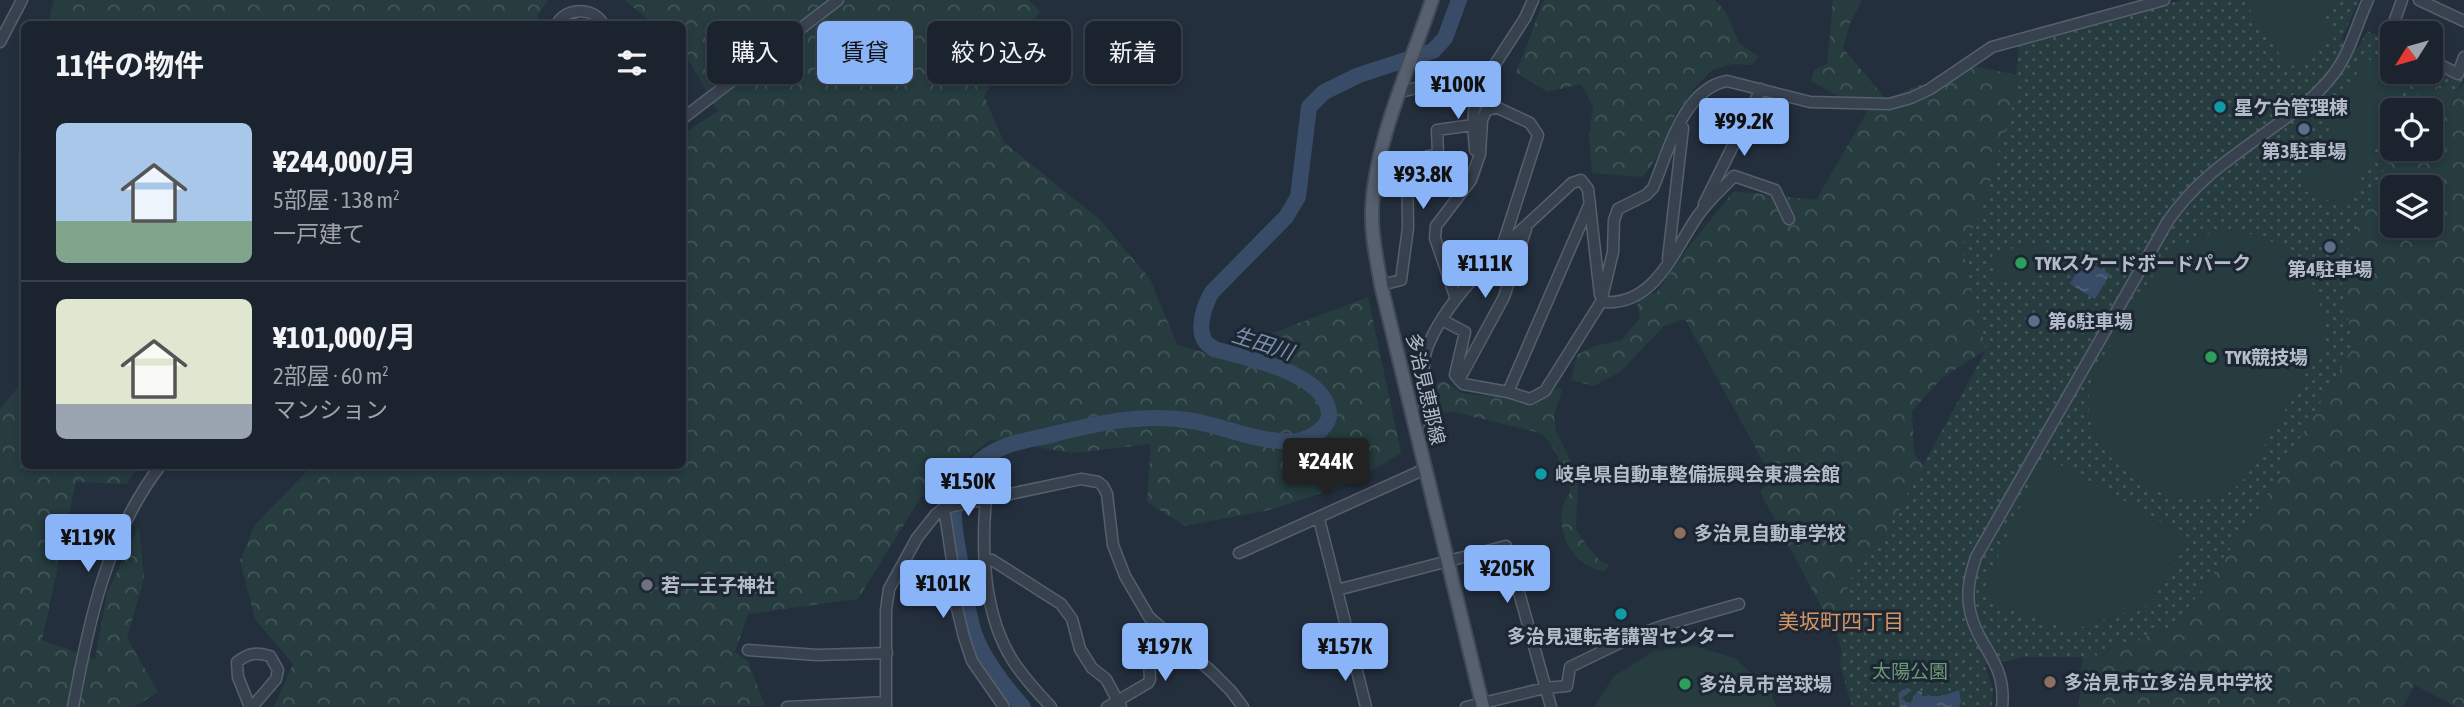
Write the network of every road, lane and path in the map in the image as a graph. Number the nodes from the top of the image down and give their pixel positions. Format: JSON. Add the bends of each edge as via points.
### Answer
{"nodes":[{"id":1,"x":22,"y":0,"type":"edge"},
{"id":2,"x":838,"y":0,"type":"edge"},
{"id":3,"x":1432,"y":0,"type":"edge"},
{"id":4,"x":1533,"y":0,"type":"edge"},
{"id":5,"x":2164,"y":0,"type":"edge"},
{"id":6,"x":2368,"y":0,"type":"edge"},
{"id":7,"x":2402,"y":0,"type":"edge"},
{"id":8,"x":2419,"y":0,"type":"edge"},
{"id":9,"x":559,"y":21,"type":"edge"},
{"id":10,"x":601,"y":21,"type":"edge"},
{"id":11,"x":2394,"y":21,"type":"edge"},
{"id":12,"x":2464,"y":21,"type":"edge"},
{"id":13,"x":0,"y":41,"type":"edge"},
{"id":14,"x":2464,"y":57,"type":"edge"},
{"id":15,"x":2443,"y":66,"type":"edge"},
{"id":16,"x":1476,"y":80,"type":"junction"},
{"id":17,"x":1761,"y":89,"type":"junction"},
{"id":18,"x":1401,"y":92,"type":"junction"},
{"id":19,"x":1684,"y":114,"type":"junction"},
{"id":20,"x":686,"y":116,"type":"edge"},
{"id":21,"x":1473,"y":125,"type":"junction"},
{"id":22,"x":1476,"y":161,"type":"junction"},
{"id":23,"x":1590,"y":203,"type":"junction"},
{"id":24,"x":1699,"y":214,"type":"junction"},
{"id":25,"x":1789,"y":219,"type":"dead end"},
{"id":26,"x":1527,"y":225,"type":"junction"},
{"id":27,"x":1500,"y":251,"type":"junction"},
{"id":28,"x":1668,"y":263,"type":"junction"},
{"id":29,"x":1381,"y":285,"type":"junction"},
{"id":30,"x":1456,"y":299,"type":"junction"},
{"id":31,"x":1601,"y":302,"type":"junction"},
{"id":32,"x":1442,"y":320,"type":"junction"},
{"id":33,"x":1459,"y":380,"type":"junction"},
{"id":34,"x":1508,"y":392,"type":"junction"},
{"id":35,"x":1416,"y":429,"type":"junction"},
{"id":36,"x":158,"y":469,"type":"edge"},
{"id":37,"x":1425,"y":469,"type":"junction"},
{"id":38,"x":986,"y":499,"type":"junction"},
{"id":39,"x":944,"y":508,"type":"junction"},
{"id":40,"x":1319,"y":519,"type":"junction"},
{"id":41,"x":1239,"y":553,"type":"dead end"},
{"id":42,"x":985,"y":559,"type":"junction"},
{"id":43,"x":1447,"y":559,"type":"junction"},
{"id":44,"x":1337,"y":590,"type":"junction"},
{"id":45,"x":1739,"y":604,"type":"dead end"},
{"id":46,"x":1158,"y":626,"type":"junction"},
{"id":47,"x":748,"y":650,"type":"dead end"},
{"id":48,"x":887,"y":653,"type":"junction"},
{"id":49,"x":1545,"y":688,"type":"junction"},
{"id":50,"x":1120,"y":703,"type":"edge"},
{"id":51,"x":886,"y":704,"type":"edge"},
{"id":52,"x":1483,"y":706,"type":"edge"},
{"id":53,"x":73,"y":707,"type":"edge"},
{"id":54,"x":251,"y":707,"type":"edge"},
{"id":55,"x":787,"y":707,"type":"edge"},
{"id":56,"x":1004,"y":707,"type":"edge"},
{"id":57,"x":1051,"y":707,"type":"edge"},
{"id":58,"x":1107,"y":707,"type":"edge"},
{"id":59,"x":1243,"y":707,"type":"edge"},
{"id":60,"x":1366,"y":707,"type":"edge"},
{"id":61,"x":1466,"y":707,"type":"edge"},
{"id":62,"x":1551,"y":707,"type":"edge"},
{"id":63,"x":2002,"y":707,"type":"edge"}],
"edges":[{"from":1,"to":13,"type":"street"},
{"from":2,"to":20,"type":"street"},
{"from":3,"to":18,"type":"main road","name":"多治見恵那線"},
{"from":4,"to":16,"type":"street","via":[[1490,72]]},
{"from":5,"to":17,"type":"street","via":[[1992,47],[1930,89],[1889,104],[1810,102]]},
{"from":6,"to":63,"type":"street","via":[[2345,57],[2323,88],[2212,172],[2181,202],[1976,557],[1969,578],[1970,613],[1998,669]]},
{"from":7,"to":11,"type":"street"},
{"from":8,"to":12,"type":"street"},
{"from":9,"to":10,"type":"street","via":[[573,12],[588,11]]},
{"from":14,"to":15,"type":"street","via":[[2458,74]]},
{"from":16,"to":18,"type":"street","via":[[1442,81]]},
{"from":16,"to":21,"type":"street"},
{"from":17,"to":19,"type":"street","via":[[1717,83],[1703,90]]},
{"from":17,"to":24,"type":"street"},
{"from":18,"to":29,"type":"main road","name":"多治見恵那線","via":[[1374,186],[1373,224]]},
{"from":19,"to":28,"type":"street"},
{"from":19,"to":31,"type":"street","via":[[1653,188],[1618,209]]},
{"from":21,"to":22,"type":"street"},
{"from":21,"to":29,"type":"street","via":[[1437,130],[1438,154],[1407,161],[1408,228],[1401,281]]},
{"from":22,"to":27,"type":"street","via":[[1486,111],[1504,110],[1530,123],[1538,135]]},
{"from":22,"to":30,"type":"street","via":[[1471,180],[1436,226],[1435,238]]},
{"from":23,"to":26,"type":"street","via":[[1581,180],[1572,183]]},
{"from":23,"to":31,"type":"street"},
{"from":23,"to":34,"type":"street"},
{"from":24,"to":25,"type":"street","via":[[1734,176],[1775,190]]},
{"from":24,"to":28,"type":"street"},
{"from":26,"to":27,"type":"street"},
{"from":26,"to":33,"type":"street","via":[[1504,297]]},
{"from":27,"to":30,"type":"street"},
{"from":28,"to":31,"type":"street","via":[[1652,286],[1640,294],[1616,304]]},
{"from":29,"to":35,"type":"main road","name":"多治見恵那線"},
{"from":30,"to":32,"type":"street"},
{"from":31,"to":34,"type":"street","via":[[1545,391],[1530,399]]},
{"from":32,"to":33,"type":"street","via":[[1465,332],[1457,359],[1455,375]]},
{"from":32,"to":35,"type":"street","via":[[1429,342],[1422,372],[1424,412]]},
{"from":33,"to":34,"type":"street"},
{"from":35,"to":37,"type":"main road","name":"多治見恵那線"},
{"from":36,"to":53,"type":"street","via":[[132,508],[99,588]]},
{"from":37,"to":40,"type":"street"},
{"from":37,"to":43,"type":"main road","name":"多治見恵那線"},
{"from":38,"to":39,"type":"street"},
{"from":38,"to":42,"type":"street"},
{"from":38,"to":46,"type":"street","via":[[1081,479],[1098,482],[1107,494],[1113,545],[1125,576]]},
{"from":39,"to":48,"type":"street","via":[[917,538],[889,589]]},
{"from":39,"to":56,"type":"street","via":[[960,622],[972,661]]},
{"from":40,"to":41,"type":"street"},
{"from":40,"to":44,"type":"street"},
{"from":42,"to":50,"type":"street","via":[[1061,604],[1072,619],[1080,649]]},
{"from":42,"to":57,"type":"street","via":[[992,611],[1003,643],[1024,678]]},
{"from":43,"to":44,"type":"street"},
{"from":43,"to":49,"type":"street","via":[[1506,545]]},
{"from":43,"to":52,"type":"main road","name":"多治見恵那線"},
{"from":44,"to":60,"type":"street"},
{"from":45,"to":49,"type":"street","via":[[1634,636],[1570,667],[1567,686]]},
{"from":46,"to":50,"type":"street","via":[[1149,638],[1150,678]]},
{"from":46,"to":59,"type":"street","via":[[1213,673]]},
{"from":47,"to":48,"type":"street","via":[[817,655]]},
{"from":48,"to":51,"type":"street"},
{"from":49,"to":52,"type":"street"},
{"from":49,"to":62,"type":"street"},
{"from":50,"to":58,"type":"street"},
{"from":51,"to":55,"type":"street"},
{"from":52,"to":61,"type":"street"},
{"from":54,"to":54,"type":"street","via":[[276,679],[278,670],[270,656],[256,652],[237,662],[238,677]]}]}
